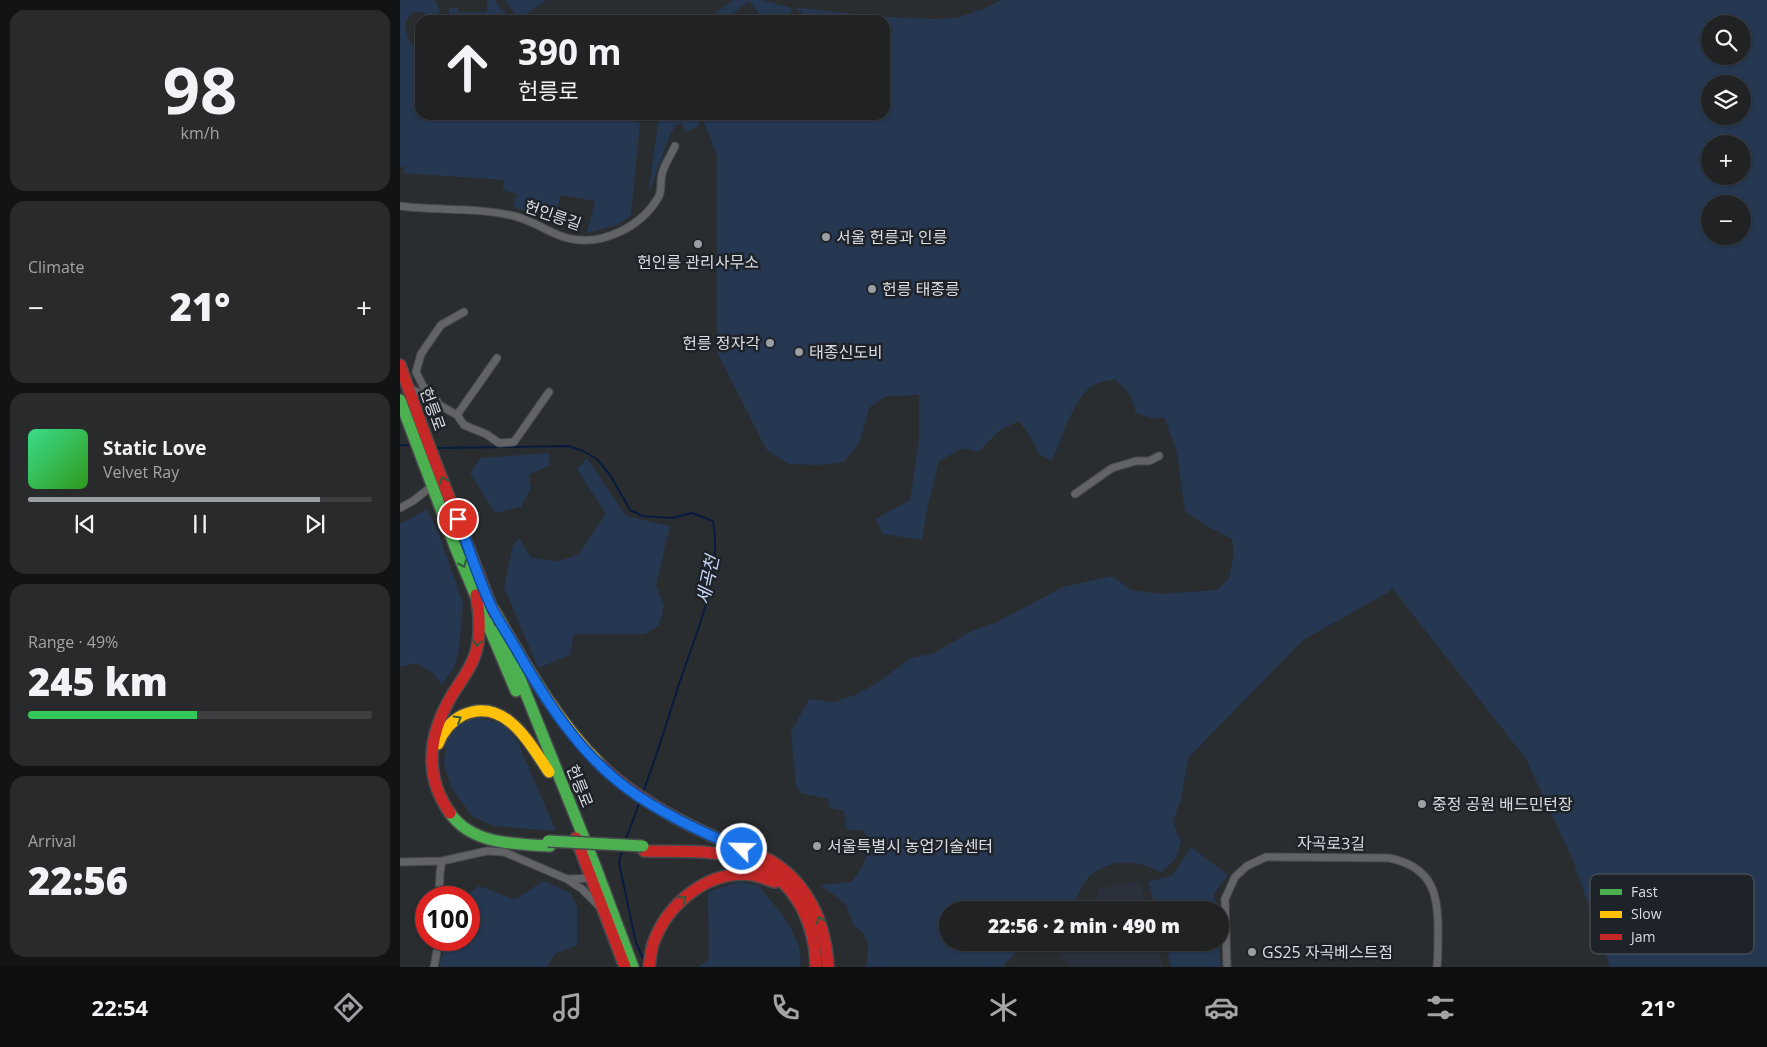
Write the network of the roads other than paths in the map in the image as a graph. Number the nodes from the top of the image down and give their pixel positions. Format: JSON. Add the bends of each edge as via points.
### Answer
{"nodes":[{"id":1,"x":675,"y":146,"type":"dead end"},
{"id":2,"x":400,"y":206,"type":"edge"},
{"id":3,"x":464,"y":312,"type":"dead end"},
{"id":4,"x":498,"y":358,"type":"dead end"},
{"id":5,"x":400,"y":365,"type":"edge"},
{"id":6,"x":408,"y":387,"type":"junction"},
{"id":7,"x":549,"y":392,"type":"dead end"},
{"id":8,"x":400,"y":400,"type":"edge"},
{"id":9,"x":443,"y":406,"type":"junction"},
{"id":10,"x":457,"y":414,"type":"junction"},
{"id":11,"x":1159,"y":456,"type":"dead end"},
{"id":12,"x":432,"y":486,"type":"junction"},
{"id":13,"x":1075,"y":494,"type":"dead end"},
{"id":14,"x":400,"y":508,"type":"edge"},
{"id":15,"x":476,"y":595,"type":"junction"},
{"id":16,"x":492,"y":607,"type":"junction"},
{"id":17,"x":549,"y":772,"type":"junction"},
{"id":18,"x":549,"y":843,"type":"junction"},
{"id":19,"x":442,"y":861,"type":"junction"},
{"id":20,"x":400,"y":862,"type":"edge"},
{"id":21,"x":595,"y":878,"type":"junction"},
{"id":22,"x":567,"y":879,"type":"junction"},
{"id":23,"x":439,"y":886,"type":"edge"},
{"id":24,"x":794,"y":886,"type":"junction"},
{"id":25,"x":602,"y":909,"type":"junction"},
{"id":26,"x":437,"y":951,"type":"edge"},
{"id":27,"x":434,"y":967,"type":"edge"},
{"id":28,"x":625,"y":967,"type":"edge"},
{"id":29,"x":633,"y":967,"type":"edge"},
{"id":30,"x":649,"y":967,"type":"edge"},
{"id":31,"x":816,"y":967,"type":"edge"},
{"id":32,"x":828,"y":967,"type":"edge"},
{"id":33,"x":1227,"y":967,"type":"edge"},
{"id":34,"x":1437,"y":967,"type":"edge"}],
"edges":[{"from":1,"to":2,"type":"street","name":"헌인릉길","via":[[662,173],[660,195],[636,222],[601,237],[567,238],[513,216]]},
{"from":3,"to":9,"type":"street","via":[[441,324],[421,354],[416,372],[423,386]]},
{"from":4,"to":10,"type":"street"},
{"from":5,"to":6,"type":"main road","name":"헌릉로"},
{"from":6,"to":9,"type":"street"},
{"from":16,"to":6,"type":"main road","name":"헌릉로","one_way":true},
{"from":7,"to":10,"type":"street","via":[[514,442],[499,443],[464,425]]},
{"from":8,"to":12,"type":"main road","name":"헌릉로"},
{"from":9,"to":10,"type":"street"},
{"from":11,"to":13,"type":"street","via":[[1112,468]]},
{"from":12,"to":14,"type":"street"},
{"from":12,"to":15,"type":"main road","name":"헌릉로","one_way":true},
{"from":15,"to":17,"type":"main road","name":"헌릉로"},
{"from":15,"to":18,"type":"main road","one_way":true,"via":[[478,643],[436,730],[432,752],[434,779],[449,812],[475,834],[506,843]]},
{"from":16,"to":21,"type":"main road","name":"헌릉로"},
{"from":16,"to":24,"type":"main road","via":[[558,716],[590,754],[626,788],[697,829],[770,861]]},
{"from":18,"to":17,"type":"main road","one_way":true,"via":[[497,835],[462,820],[442,789],[437,772],[437,750],[443,733],[454,720],[476,711],[492,712],[518,727]]},
{"from":17,"to":21,"type":"main road","name":"헌릉로"},
{"from":18,"to":24,"type":"main road","via":[[719,854],[744,859]]},
{"from":19,"to":20,"type":"street"},
{"from":19,"to":22,"type":"street","via":[[486,851],[504,852]]},
{"from":19,"to":23,"type":"street"},
{"from":21,"to":22,"type":"street"},
{"from":21,"to":25,"type":"main road","name":"헌릉로"},
{"from":21,"to":29,"type":"main road","name":"헌릉로"},
{"from":22,"to":25,"type":"street"},
{"from":30,"to":24,"type":"main road","one_way":true,"via":[[655,938],[665,918],[678,903],[705,884],[739,874]]},
{"from":24,"to":31,"type":"main road","via":[[811,925]]},
{"from":32,"to":24,"type":"main road","one_way":true,"via":[[820,919],[811,900]]},
{"from":25,"to":28,"type":"main road","name":"헌릉로"},
{"from":26,"to":27,"type":"street"},
{"from":33,"to":34,"type":"street","name":"자곡로3길","via":[[1225,899],[1235,877],[1247,866],[1266,857],[1308,856],[1389,858],[1414,866],[1429,880],[1437,900]]}]}
